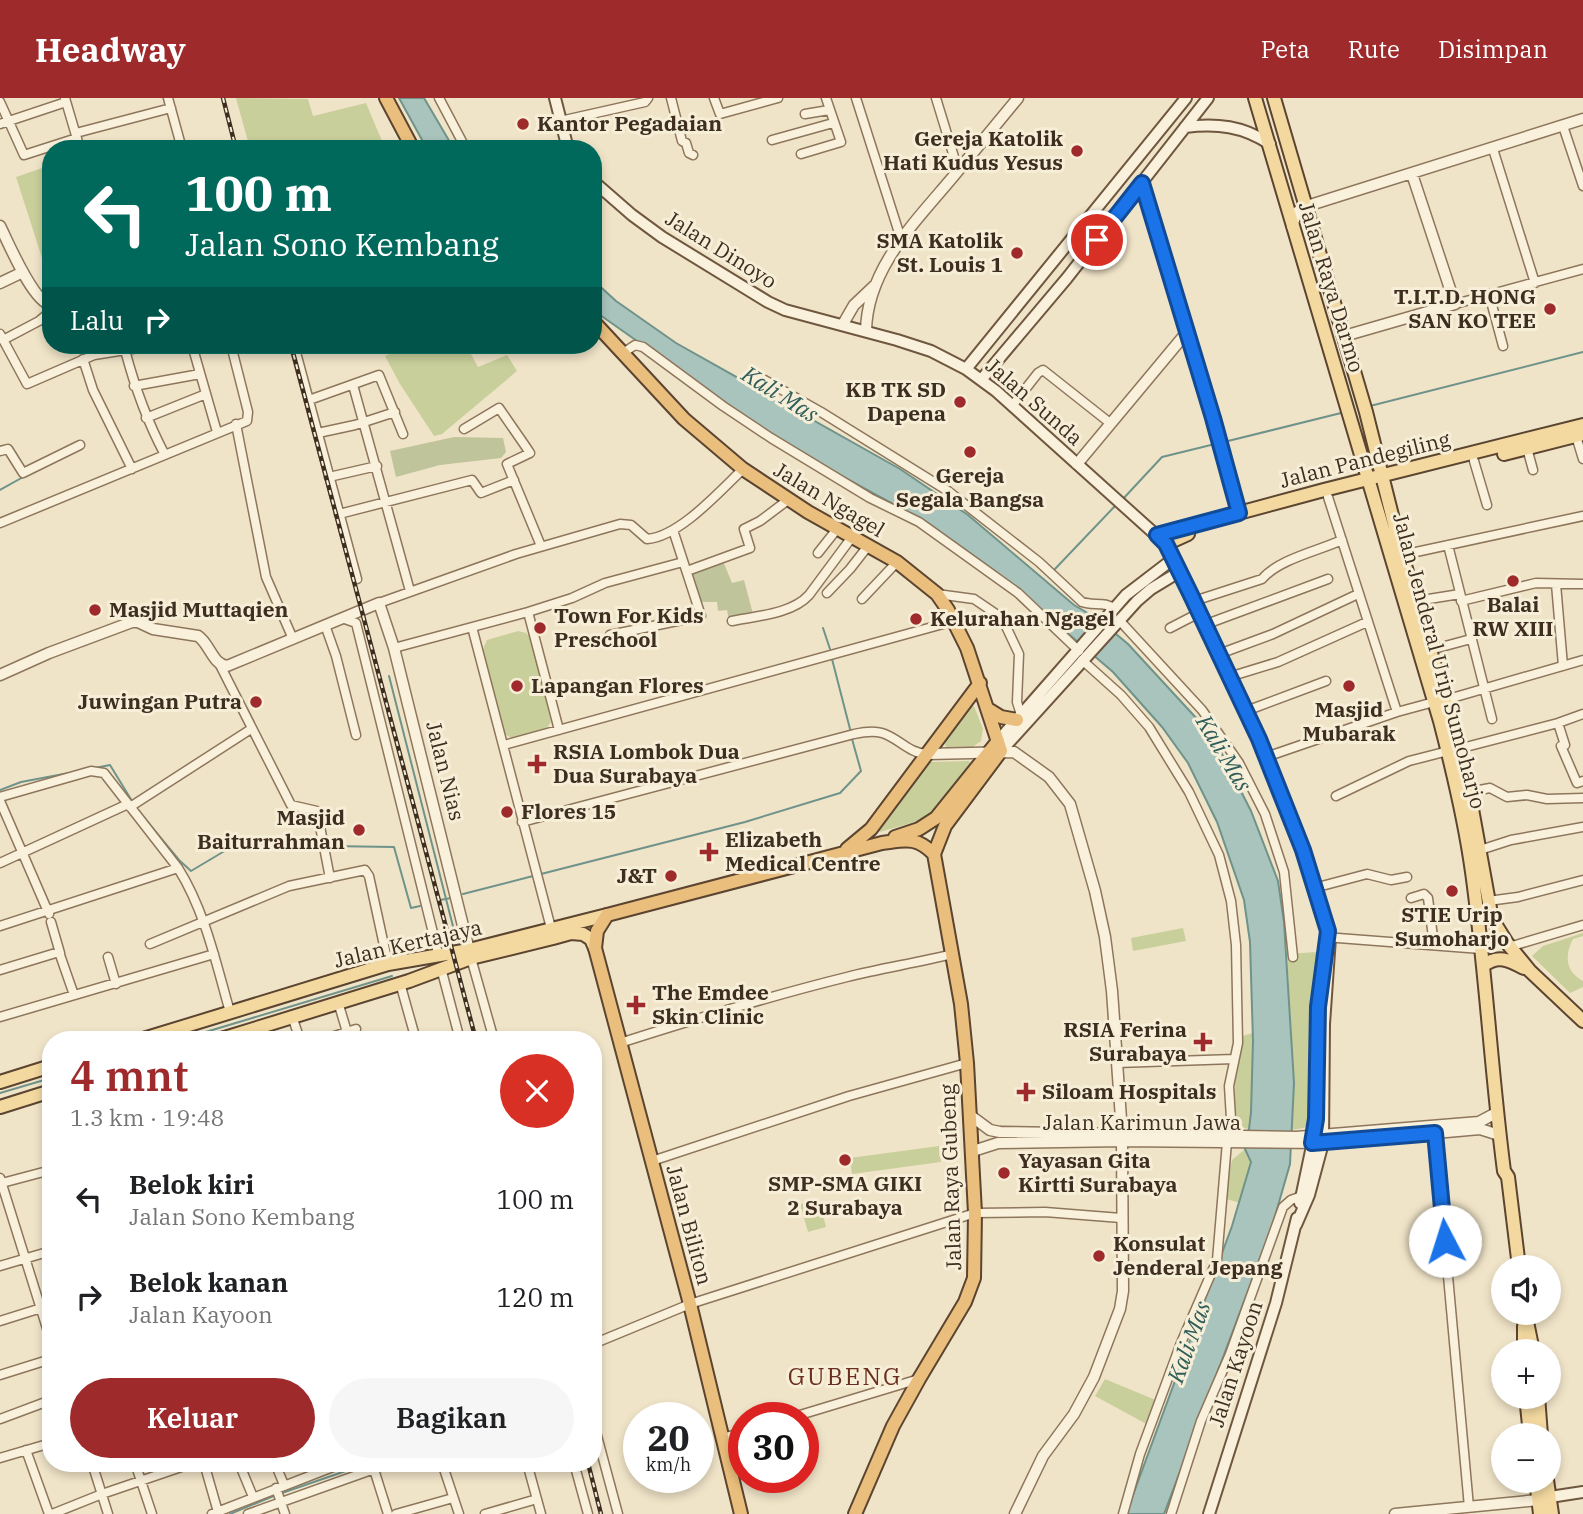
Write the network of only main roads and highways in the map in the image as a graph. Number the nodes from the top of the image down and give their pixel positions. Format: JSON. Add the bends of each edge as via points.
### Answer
{"nodes":[{"id":1,"x":386,"y":98,"type":"edge"},
{"id":2,"x":555,"y":98,"type":"edge"},
{"id":3,"x":1186,"y":98,"type":"edge"},
{"id":4,"x":1208,"y":98,"type":"edge"},
{"id":5,"x":1255,"y":98,"type":"edge"},
{"id":6,"x":1274,"y":98,"type":"edge"},
{"id":7,"x":1185,"y":127,"type":"junction"},
{"id":8,"x":408,"y":140,"type":"edge"},
{"id":9,"x":565,"y":140,"type":"edge"},
{"id":10,"x":1270,"y":144,"type":"junction"},
{"id":11,"x":602,"y":188,"type":"edge"},
{"id":12,"x":1079,"y":229,"type":"junction"},
{"id":13,"x":1097,"y":240,"type":"junction"},
{"id":14,"x":1068,"y":243,"type":"junction"},
{"id":15,"x":1084,"y":256,"type":"junction"},
{"id":16,"x":602,"y":331,"type":"edge"},
{"id":17,"x":866,"y":331,"type":"joint"},
{"id":18,"x":966,"y":369,"type":"junction"},
{"id":19,"x":981,"y":380,"type":"junction"},
{"id":20,"x":1581,"y":431,"type":"edge"},
{"id":21,"x":1384,"y":480,"type":"junction"},
{"id":22,"x":1370,"y":483,"type":"junction"},
{"id":23,"x":1161,"y":540,"type":"junction"},
{"id":24,"x":1173,"y":559,"type":"junction"},
{"id":25,"x":1180,"y":572,"type":"junction"},
{"id":26,"x":1113,"y":622,"type":"junction"},
{"id":27,"x":1083,"y":653,"type":"junction"},
{"id":28,"x":980,"y":683,"type":"junction"},
{"id":29,"x":1440,"y":701,"type":"junction"},
{"id":30,"x":988,"y":709,"type":"junction"},
{"id":31,"x":1019,"y":717,"type":"junction"},
{"id":32,"x":996,"y":748,"type":"junction"},
{"id":33,"x":1453,"y":750,"type":"junction"},
{"id":34,"x":882,"y":843,"type":"junction"},
{"id":35,"x":841,"y":854,"type":"junction"},
{"id":36,"x":934,"y":854,"type":"junction"},
{"id":37,"x":607,"y":915,"type":"junction"},
{"id":38,"x":595,"y":948,"type":"junction"},
{"id":39,"x":470,"y":954,"type":"junction"},
{"id":40,"x":403,"y":961,"type":"junction"},
{"id":41,"x":440,"y":962,"type":"junction"},
{"id":42,"x":1483,"y":965,"type":"junction"},
{"id":43,"x":1530,"y":971,"type":"junction"},
{"id":44,"x":405,"y":982,"type":"junction"},
{"id":45,"x":1489,"y":1013,"type":"junction"},
{"id":46,"x":1583,"y":1021,"type":"edge"},
{"id":47,"x":169,"y":1031,"type":"edge"},
{"id":48,"x":253,"y":1031,"type":"edge"},
{"id":49,"x":42,"y":1070,"type":"edge"},
{"id":50,"x":25,"y":1077,"type":"junction"},
{"id":51,"x":0,"y":1082,"type":"edge"},
{"id":52,"x":42,"y":1093,"type":"edge"},
{"id":53,"x":31,"y":1095,"type":"junction"},
{"id":54,"x":0,"y":1107,"type":"edge"},
{"id":55,"x":1318,"y":1140,"type":"junction"},
{"id":56,"x":1508,"y":1177,"type":"junction"},
{"id":57,"x":1296,"y":1225,"type":"junction"},
{"id":58,"x":1518,"y":1255,"type":"edge"},
{"id":59,"x":1583,"y":1492,"type":"edge"},
{"id":60,"x":1542,"y":1493,"type":"edge"},
{"id":61,"x":1545,"y":1493,"type":"edge"},
{"id":62,"x":1544,"y":1498,"type":"junction"},
{"id":63,"x":741,"y":1514,"type":"edge"},
{"id":64,"x":855,"y":1514,"type":"edge"},
{"id":65,"x":1209,"y":1514,"type":"edge"},
{"id":66,"x":1541,"y":1514,"type":"edge"},
{"id":67,"x":1552,"y":1514,"type":"edge"}],
"edges":[{"from":1,"to":8,"type":"highway"},
{"from":2,"to":9,"type":"main road"},
{"from":3,"to":12,"type":"main road"},
{"from":4,"to":7,"type":"main road"},
{"from":5,"to":10,"type":"main road","name":"Jalan Raya Darmo"},
{"from":6,"to":21,"type":"main road","name":"Jalan Raya Darmo"},
{"from":7,"to":10,"type":"main road","via":[[1233,127]]},
{"from":7,"to":13,"type":"main road"},
{"from":10,"to":22,"type":"main road","name":"Jalan Raya Darmo"},
{"from":11,"to":17,"type":"main road","name":"Jalan Dinoyo","via":[[656,233],[745,290],[785,310]]},
{"from":12,"to":13,"type":"main road","via":[[1084,238]]},
{"from":12,"to":14,"type":"main road"},
{"from":13,"to":15,"type":"main road"},
{"from":14,"to":15,"type":"main road","via":[[1080,248]]},
{"from":14,"to":18,"type":"main road"},
{"from":15,"to":19,"type":"main road"},
{"from":16,"to":28,"type":"highway","name":"Jalan Ngagel","via":[[678,413],[743,469],[897,562],[937,594],[954,621]]},
{"from":17,"to":18,"type":"main road","name":"Jalan Sunda","via":[[931,351]]},
{"from":18,"to":19,"type":"main road","name":"Jalan Sunda"},
{"from":19,"to":23,"type":"main road","name":"Jalan Sunda"},
{"from":20,"to":21,"type":"main road","name":"Jalan Pandegiling"},
{"from":20,"to":21,"type":"main road","name":"Jalan Pandegiling"},
{"from":21,"to":22,"type":"main road","name":"Jalan Pandegiling"},
{"from":21,"to":29,"type":"main road","name":"Jalan Jenderal Urip Sumoharjo"},
{"from":22,"to":23,"type":"main road","name":"Jalan Pandegiling"},
{"from":22,"to":23,"type":"main road","name":"Jalan Pandegiling","via":[[1239,513]]},
{"from":22,"to":29,"type":"main road","name":"Jalan Jenderal Urip Sumoharjo"},
{"from":23,"to":24,"type":"main road"},
{"from":24,"to":25,"type":"main road"},
{"from":24,"to":26,"type":"main road","via":[[1137,585],[1115,609]]},
{"from":25,"to":26,"type":"main road","via":[[1144,594]]},
{"from":25,"to":55,"type":"main road","name":"Jalan Kayoon","via":[[1266,757],[1303,850],[1328,935],[1318,1007]]},
{"from":26,"to":27,"type":"main road"},
{"from":27,"to":31,"type":"main road"},
{"from":27,"to":32,"type":"main road","via":[[1013,737]]},
{"from":28,"to":30,"type":"highway","name":"Jalan Ngagel"},
{"from":28,"to":35,"type":"highway","via":[[870,829]]},
{"from":29,"to":33,"type":"main road","name":"Jalan Jenderal Urip Sumoharjo"},
{"from":30,"to":31,"type":"highway","via":[[1001,717]]},
{"from":30,"to":32,"type":"highway","name":"Jalan Ngagel"},
{"from":31,"to":32,"type":"main road"},
{"from":32,"to":34,"type":"highway","via":[[936,818]]},
{"from":32,"to":36,"type":"highway","via":[[941,833]]},
{"from":33,"to":42,"type":"main road","name":"Jalan Jenderal Urip Sumoharjo"},
{"from":33,"to":43,"type":"main road","name":"Jalan Jenderal Urip Sumoharjo","via":[[1469,792],[1496,926]]},
{"from":34,"to":35,"type":"highway"},
{"from":34,"to":36,"type":"highway","via":[[914,840]]},
{"from":35,"to":37,"type":"highway"},
{"from":36,"to":64,"type":"highway","name":"Jalan Raya Gubeng","via":[[961,1004],[976,1259],[970,1292],[893,1426]]},
{"from":37,"to":38,"type":"highway","via":[[598,927]]},
{"from":37,"to":39,"type":"main road","name":"Jalan Kertajaya"},
{"from":38,"to":39,"type":"main road","name":"Jalan Kertajaya","via":[[587,936],[571,933]]},
{"from":38,"to":63,"type":"highway","name":"Jalan Biliton","via":[[691,1304]]},
{"from":39,"to":41,"type":"main road","name":"Jalan Kertajaya"},
{"from":40,"to":41,"type":"main road","name":"Jalan Kertajaya"},
{"from":40,"to":44,"type":"main road","via":[[411,970]]},
{"from":40,"to":47,"type":"main road","name":"Jalan Kertajaya","via":[[388,961]]},
{"from":41,"to":44,"type":"main road","name":"Jalan Kertajaya"},
{"from":42,"to":43,"type":"main road","via":[[1503,958]]},
{"from":42,"to":45,"type":"main road","name":"Jalan Jenderal Urip Sumoharjo"},
{"from":43,"to":46,"type":"main road","name":"Jalan Jenderal Urip Sumoharjo"},
{"from":44,"to":48,"type":"main road","name":"Jalan Kertajaya"},
{"from":45,"to":56,"type":"main road","via":[[1496,1113]]},
{"from":45,"to":56,"type":"main road","via":[[1511,1169]]},
{"from":49,"to":50,"type":"main road"},
{"from":50,"to":51,"type":"main road"},
{"from":50,"to":53,"type":"main road","via":[[24,1087]]},
{"from":52,"to":53,"type":"main road"},
{"from":53,"to":54,"type":"main road"},
{"from":55,"to":57,"type":"main road","name":"Jalan Kayoon"},
{"from":55,"to":57,"type":"main road","name":"Jalan Kayoon","via":[[1309,1195]]},
{"from":56,"to":58,"type":"main road"},
{"from":57,"to":65,"type":"main road","name":"Jalan Kayoon"},
{"from":59,"to":62,"type":"main road"},
{"from":60,"to":62,"type":"main road"},
{"from":61,"to":62,"type":"main road"},
{"from":62,"to":66,"type":"main road"},
{"from":62,"to":67,"type":"main road"}]}
